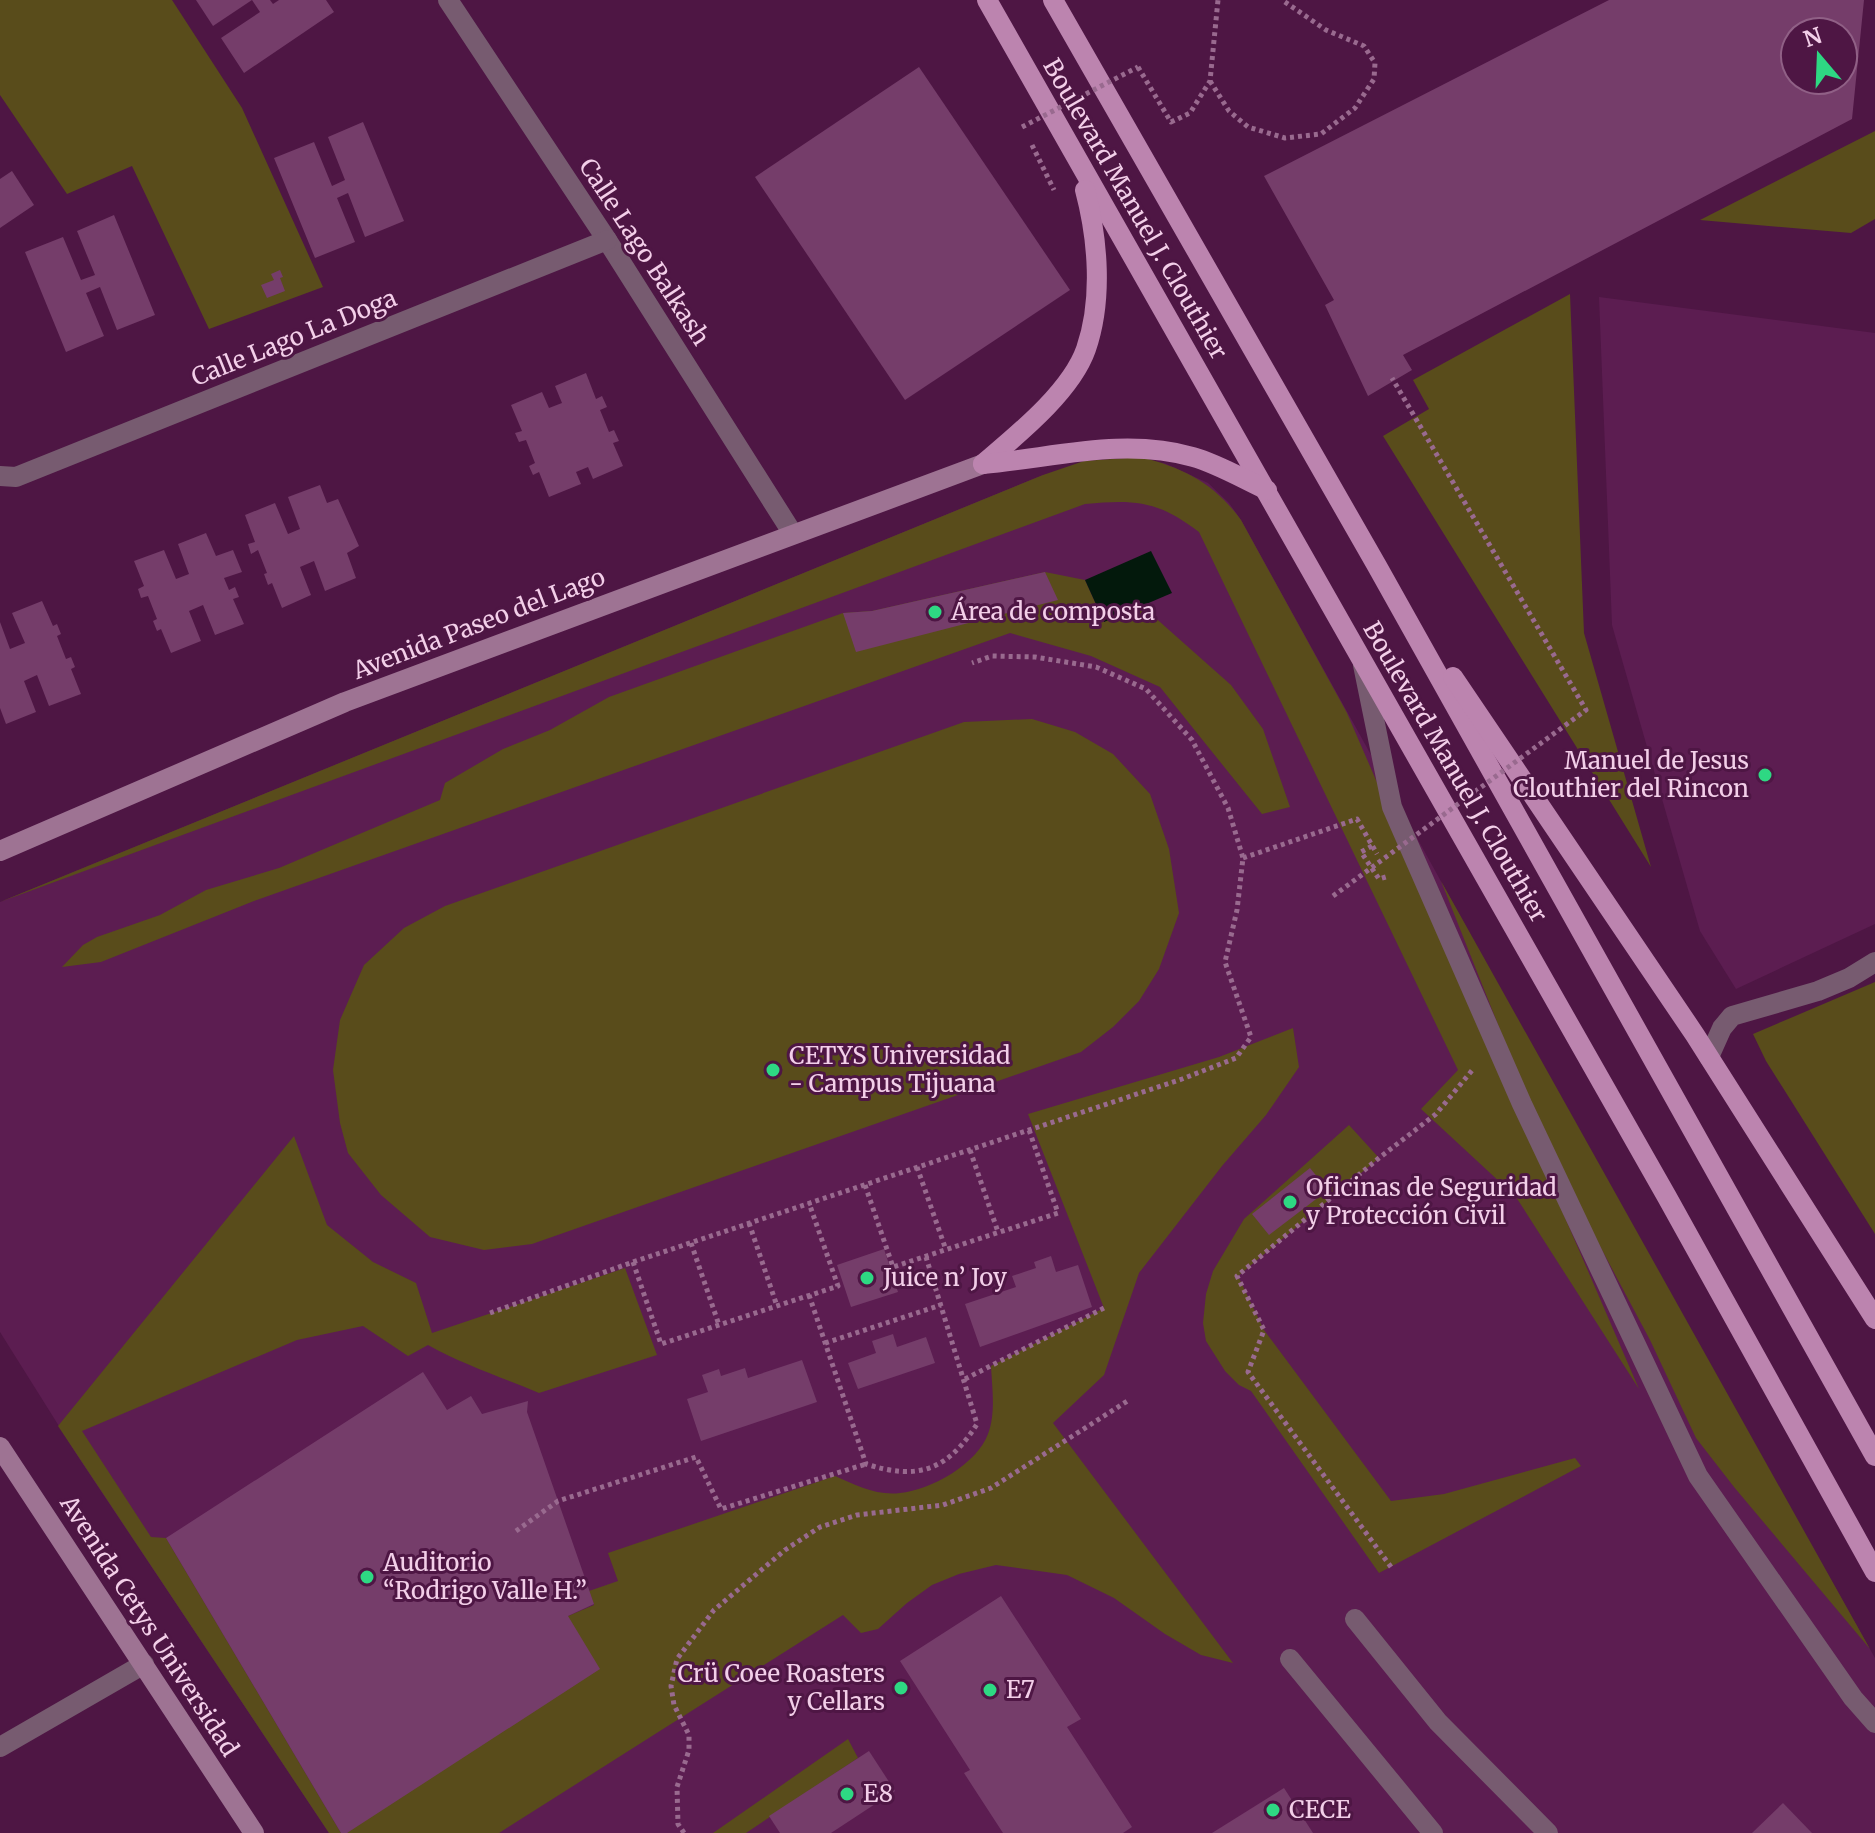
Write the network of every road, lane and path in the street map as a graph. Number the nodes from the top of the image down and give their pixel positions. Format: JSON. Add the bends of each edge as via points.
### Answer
{"nodes":[{"id":1,"x":448,"y":0,"type":"edge"},
{"id":2,"x":987,"y":0,"type":"edge"},
{"id":3,"x":1053,"y":0,"type":"edge"},
{"id":4,"x":1218,"y":0,"type":"edge"},
{"id":5,"x":1282,"y":0,"type":"edge"},
{"id":6,"x":1210,"y":81,"type":"junction"},
{"id":7,"x":1077,"y":163,"type":"junction"},
{"id":8,"x":1057,"y":197,"type":"dead end"},
{"id":9,"x":607,"y":240,"type":"junction"},
{"id":10,"x":1392,"y":378,"type":"dead end"},
{"id":11,"x":983,"y":464,"type":"junction"},
{"id":12,"x":0,"y":476,"type":"edge"},
{"id":13,"x":1267,"y":490,"type":"junction"},
{"id":14,"x":793,"y":534,"type":"junction"},
{"id":15,"x":1377,"y":566,"type":"junction"},
{"id":16,"x":972,"y":663,"type":"dead end"},
{"id":17,"x":1363,"y":665,"type":"junction"},
{"id":18,"x":1372,"y":846,"type":"junction"},
{"id":19,"x":0,"y":851,"type":"edge"},
{"id":20,"x":1243,"y":858,"type":"junction"},
{"id":21,"x":1380,"y":859,"type":"junction"},
{"id":22,"x":1371,"y":867,"type":"junction"},
{"id":23,"x":1389,"y":876,"type":"junction"},
{"id":24,"x":1396,"y":889,"type":"dead end"},
{"id":25,"x":1333,"y":896,"type":"dead end"},
{"id":26,"x":1875,"y":962,"type":"edge"},
{"id":27,"x":1709,"y":1057,"type":"junction"},
{"id":28,"x":1482,"y":1058,"type":"dead end"},
{"id":29,"x":1029,"y":1130,"type":"junction"},
{"id":30,"x":970,"y":1150,"type":"junction"},
{"id":31,"x":917,"y":1167,"type":"junction"},
{"id":32,"x":865,"y":1185,"type":"junction"},
{"id":33,"x":809,"y":1203,"type":"junction"},
{"id":34,"x":749,"y":1223,"type":"junction"},
{"id":35,"x":998,"y":1232,"type":"junction"},
{"id":36,"x":691,"y":1243,"type":"junction"},
{"id":37,"x":946,"y":1250,"type":"junction"},
{"id":38,"x":926,"y":1257,"type":"junction"},
{"id":39,"x":633,"y":1262,"type":"junction"},
{"id":40,"x":809,"y":1295,"type":"junction"},
{"id":41,"x":941,"y":1305,"type":"junction"},
{"id":42,"x":777,"y":1306,"type":"junction"},
{"id":43,"x":1104,"y":1308,"type":"dead end"},
{"id":44,"x":490,"y":1313,"type":"dead end"},
{"id":45,"x":1875,"y":1319,"type":"edge"},
{"id":46,"x":720,"y":1325,"type":"junction"},
{"id":47,"x":825,"y":1343,"type":"junction"},
{"id":48,"x":965,"y":1379,"type":"junction"},
{"id":49,"x":1129,"y":1400,"type":"dead end"},
{"id":50,"x":0,"y":1447,"type":"edge"},
{"id":51,"x":1875,"y":1456,"type":"edge"},
{"id":52,"x":866,"y":1464,"type":"junction"},
{"id":53,"x":516,"y":1531,"type":"dead end"},
{"id":54,"x":1391,"y":1567,"type":"dead end"},
{"id":55,"x":1875,"y":1572,"type":"edge"},
{"id":56,"x":1355,"y":1619,"type":"dead end"},
{"id":57,"x":1290,"y":1659,"type":"dead end"},
{"id":58,"x":144,"y":1664,"type":"junction"},
{"id":59,"x":1875,"y":1723,"type":"edge"},
{"id":60,"x":0,"y":1747,"type":"edge"},
{"id":61,"x":254,"y":1833,"type":"edge"},
{"id":62,"x":684,"y":1833,"type":"edge"},
{"id":63,"x":1433,"y":1833,"type":"edge"},
{"id":64,"x":1548,"y":1833,"type":"edge"}],
"edges":[{"from":1,"to":9,"type":"street","name":"Calle Lago Balkash"},
{"from":2,"to":7,"type":"main road","name":"Boulevard Manuel J. Clouthier"},
{"from":3,"to":15,"type":"main road","name":"Boulevard Manuel J. Clouthier"},
{"from":4,"to":6,"type":"path"},
{"from":5,"to":6,"type":"path","via":[[1326,30],[1364,46],[1375,63],[1374,79],[1355,108],[1321,134],[1285,138],[1248,127],[1229,111]]},
{"from":6,"to":8,"type":"path","bridge":true,"via":[[1190,113],[1171,122],[1138,67],[1022,127]]},
{"from":7,"to":11,"type":"main road","via":[[1092,215],[1095,258],[1095,303],[1086,350],[1037,417]]},
{"from":7,"to":13,"type":"main road","name":"Boulevard Manuel J. Clouthier"},
{"from":9,"to":12,"type":"street","name":"Calle Lago La Doga","via":[[16,477]]},
{"from":9,"to":14,"type":"street","name":"Calle Lago Balkash"},
{"from":10,"to":21,"type":"path","bridge":true,"via":[[1586,710]]},
{"from":11,"to":13,"type":"main road","via":[[1080,450],[1143,448],[1194,457]]},
{"from":11,"to":14,"type":"main road","name":"Avenida Paseo del Lago"},
{"from":13,"to":17,"type":"main road","name":"Boulevard Manuel J. Clouthier"},
{"from":14,"to":19,"type":"main road","name":"Avenida Paseo del Lago","via":[[345,702]]},
{"from":15,"to":27,"type":"main road"},
{"from":15,"to":51,"type":"main road","name":"Boulevard Manuel J. Clouthier"},
{"from":16,"to":20,"type":"path","via":[[992,656],[1035,657],[1096,667],[1146,689],[1192,740],[1228,808]]},
{"from":17,"to":55,"type":"main road","name":"Boulevard Manuel J. Clouthier"},
{"from":17,"to":59,"type":"street","via":[[1392,807],[1522,1104],[1698,1476]]},
{"from":18,"to":20,"type":"path","via":[[1357,819]]},
{"from":18,"to":21,"type":"path"},
{"from":18,"to":22,"type":"path","via":[[1361,852]]},
{"from":20,"to":29,"type":"path","via":[[1225,962],[1251,1037],[1236,1058]]},
{"from":21,"to":22,"type":"path","bridge":true},
{"from":21,"to":23,"type":"path"},
{"from":22,"to":23,"type":"path","via":[[1379,879]]},
{"from":22,"to":25,"type":"path","bridge":true},
{"from":23,"to":24,"type":"path"},
{"from":26,"to":27,"type":"street","via":[[1818,991],[1732,1016]]},
{"from":27,"to":45,"type":"main road"},
{"from":28,"to":54,"type":"path","via":[[1436,1114],[1237,1276],[1264,1330],[1248,1372]]},
{"from":29,"to":30,"type":"path"},
{"from":29,"to":35,"type":"path","via":[[1058,1213]]},
{"from":30,"to":31,"type":"path"},
{"from":30,"to":35,"type":"path"},
{"from":31,"to":32,"type":"path"},
{"from":31,"to":37,"type":"path"},
{"from":32,"to":33,"type":"path"},
{"from":32,"to":38,"type":"path","via":[[893,1267]]},
{"from":33,"to":34,"type":"path"},
{"from":33,"to":40,"type":"path","via":[[838,1286]]},
{"from":34,"to":36,"type":"path"},
{"from":34,"to":42,"type":"path"},
{"from":35,"to":37,"type":"path"},
{"from":36,"to":39,"type":"path"},
{"from":36,"to":46,"type":"path"},
{"from":37,"to":38,"type":"path"},
{"from":38,"to":41,"type":"path"},
{"from":39,"to":44,"type":"path"},
{"from":39,"to":46,"type":"path","via":[[661,1344]]},
{"from":40,"to":42,"type":"path"},
{"from":40,"to":47,"type":"path"},
{"from":41,"to":47,"type":"path"},
{"from":41,"to":48,"type":"path"},
{"from":42,"to":46,"type":"path"},
{"from":43,"to":48,"type":"path"},
{"from":47,"to":52,"type":"path"},
{"from":48,"to":52,"type":"path","via":[[977,1424],[963,1447],[942,1463],[917,1472],[890,1472]]},
{"from":49,"to":62,"type":"path","via":[[980,1493],[943,1505],[857,1515],[820,1527],[714,1610],[677,1659],[671,1686],[689,1735],[677,1787],[678,1824]]},
{"from":50,"to":58,"type":"main road","name":"Avenida Cetys Universidad"},
{"from":52,"to":53,"type":"path","via":[[721,1509],[696,1457],[558,1501]]},
{"from":56,"to":64,"type":"street","via":[[1438,1722]]},
{"from":57,"to":63,"type":"street"},
{"from":58,"to":60,"type":"street"},
{"from":58,"to":61,"type":"main road","name":"Avenida Cetys Universidad"}]}
